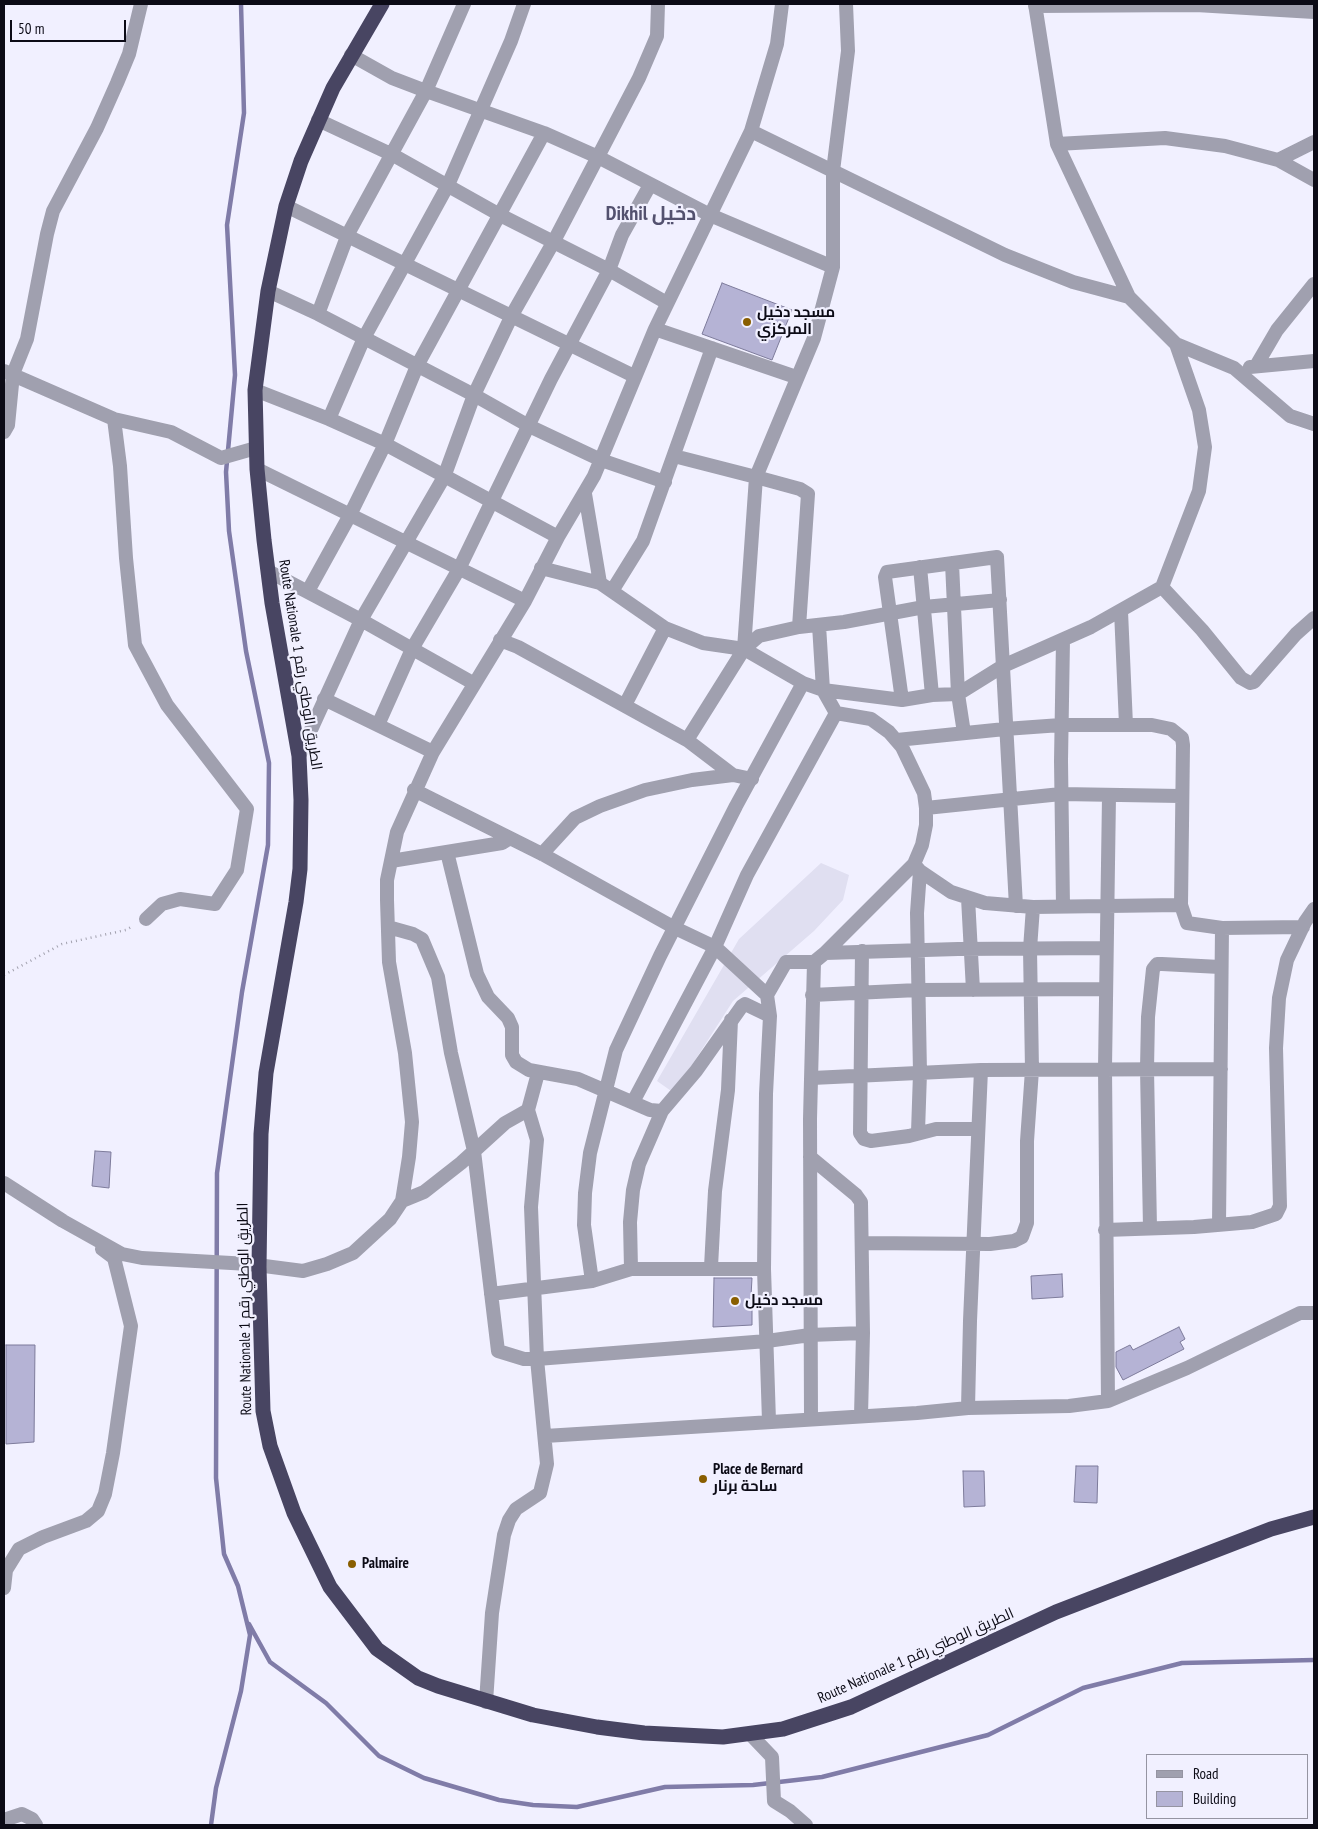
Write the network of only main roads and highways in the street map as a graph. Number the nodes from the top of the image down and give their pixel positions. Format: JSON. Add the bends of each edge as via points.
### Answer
{"nodes":[{"id":1,"x":382,"y":4,"type":"edge"},
{"id":2,"x":1314,"y":1516,"type":"edge"}],
"edges":[{"from":1,"to":2,"type":"highway","name":"Route Nationale الطريق الوطني رقم 1","via":[[351,55],[300,161],[286,206],[268,291],[255,390],[256,469],[268,571],[299,756],[301,800],[300,869],[266,1072],[261,1134],[254,1266],[263,1411],[277,1468],[297,1521],[330,1587],[377,1649],[425,1681],[533,1715],[644,1733],[723,1737],[783,1729],[851,1708],[1056,1612],[1271,1529]]}]}
